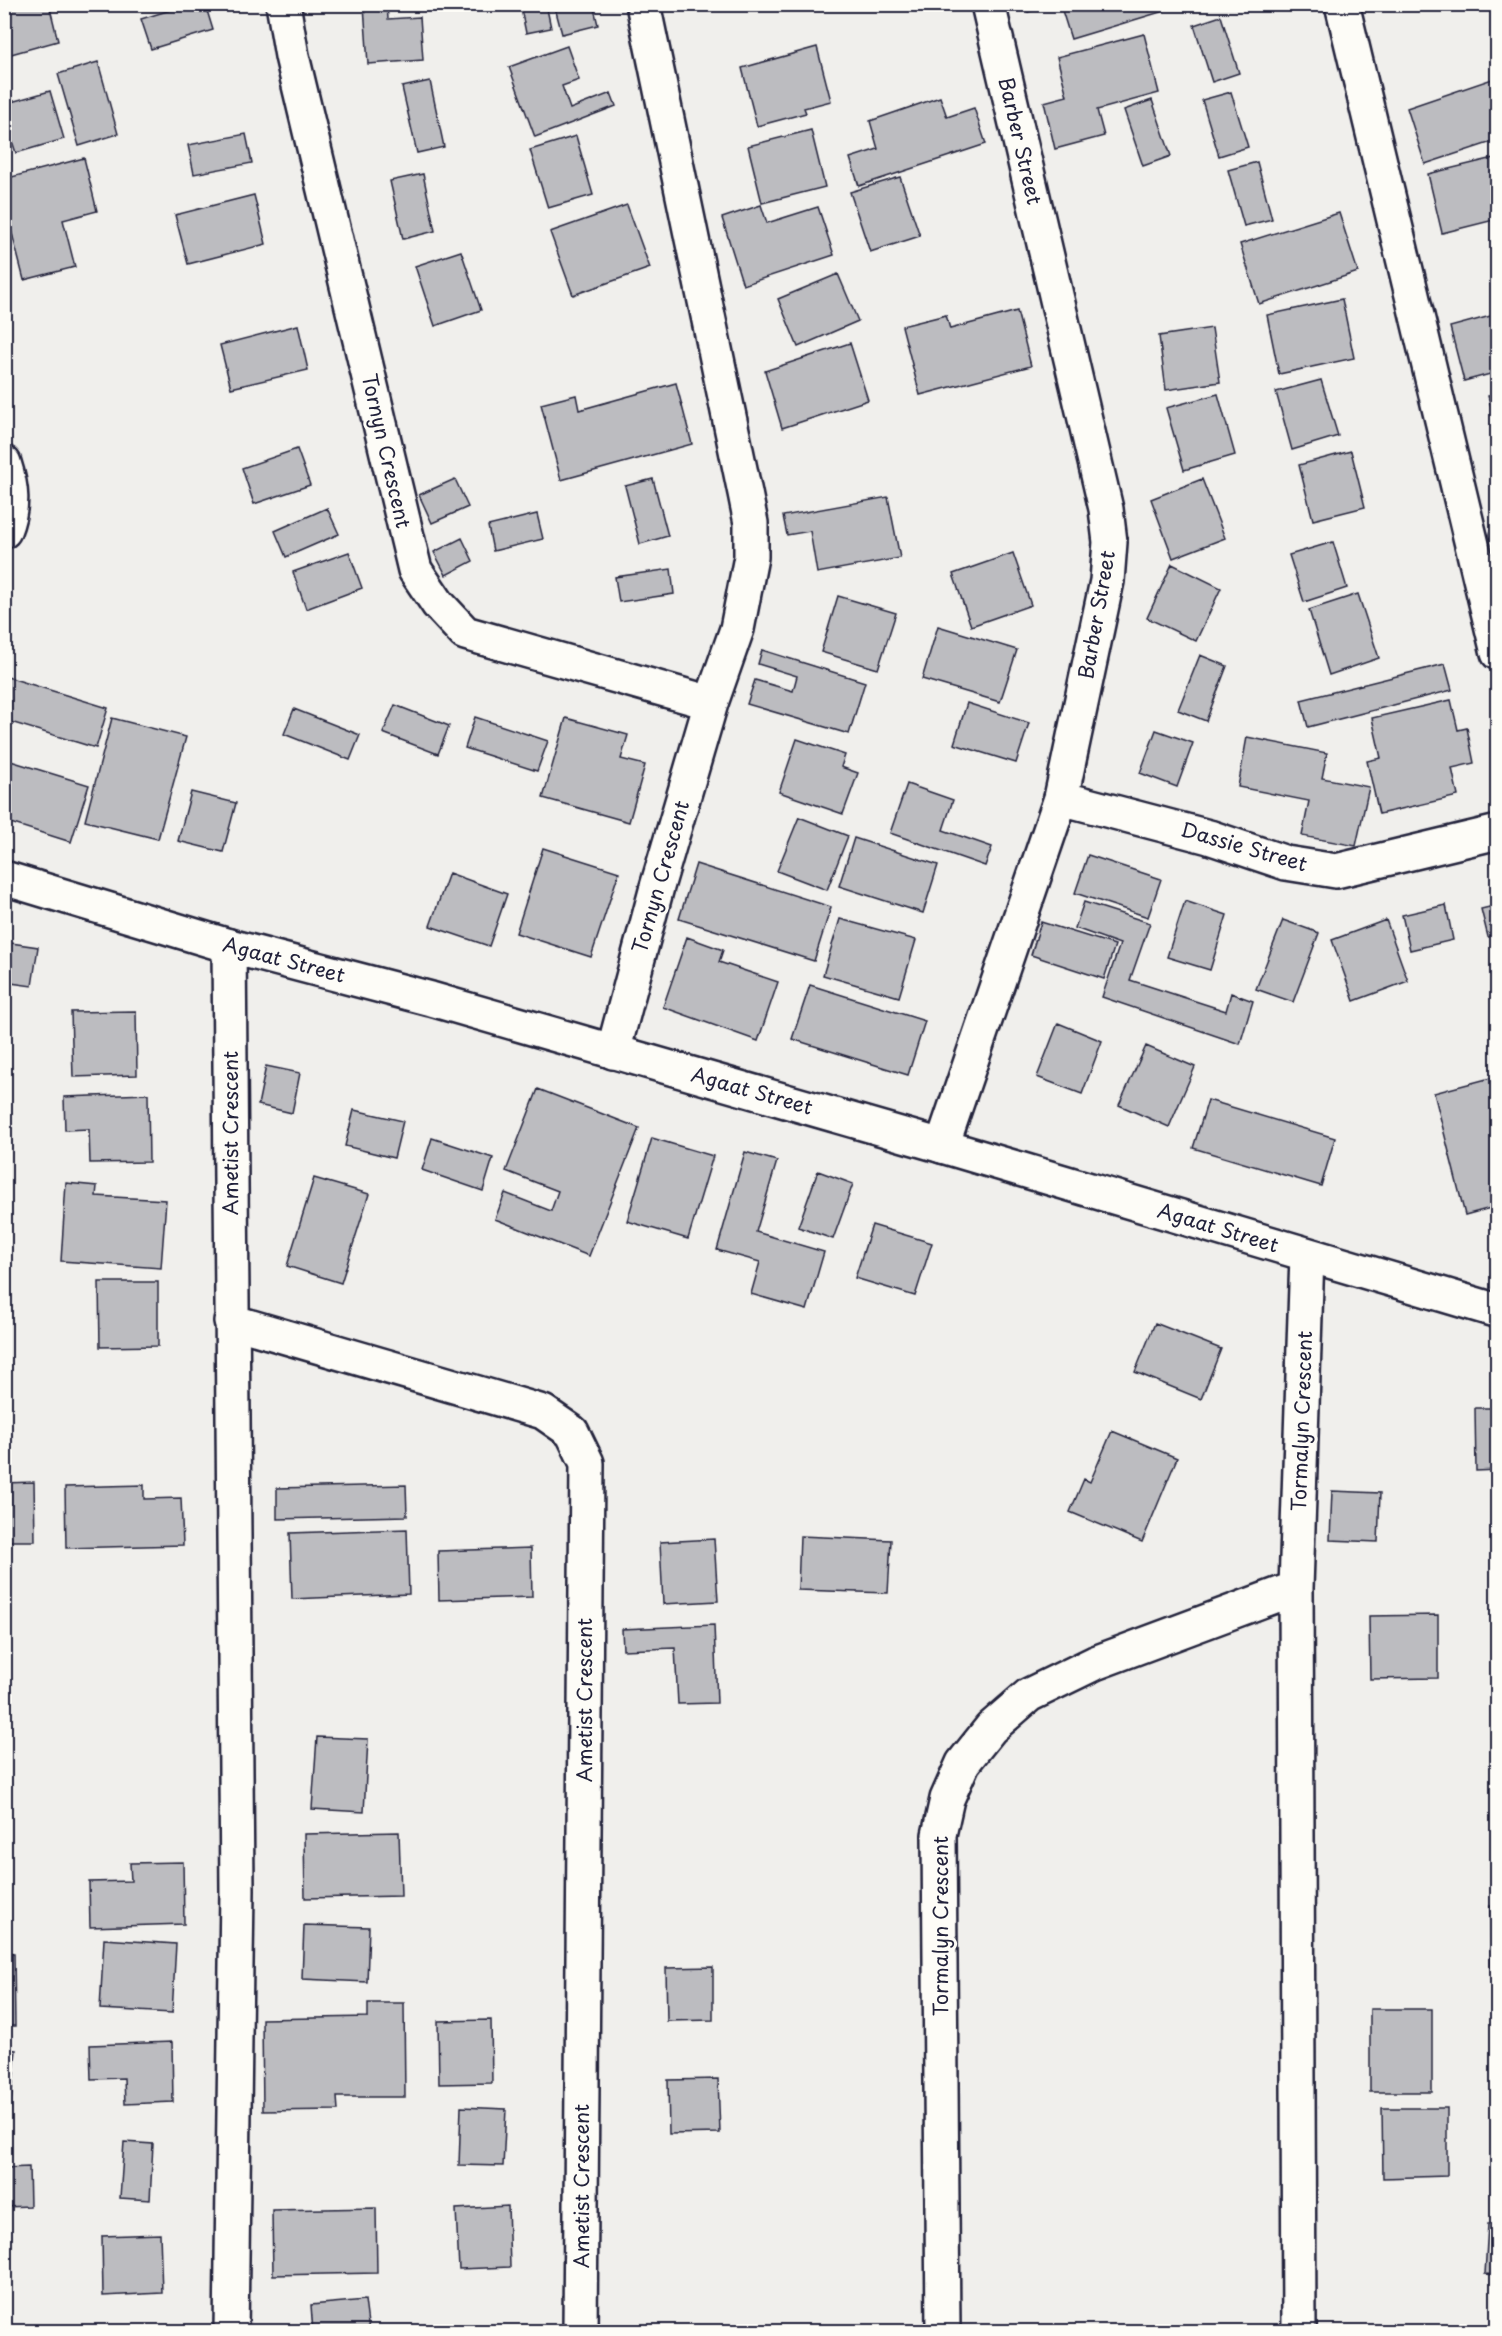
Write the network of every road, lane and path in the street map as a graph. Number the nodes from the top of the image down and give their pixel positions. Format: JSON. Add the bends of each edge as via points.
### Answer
{"nodes":[{"id":1,"x":284,"y":4,"type":"edge"},
{"id":2,"x":643,"y":4,"type":"edge"},
{"id":3,"x":988,"y":4,"type":"edge"},
{"id":4,"x":1342,"y":4,"type":"edge"},
{"id":5,"x":4,"y":463,"type":"edge"},
{"id":6,"x":4,"y":531,"type":"edge"},
{"id":7,"x":1497,"y":653,"type":"edge"},
{"id":8,"x":711,"y":703,"type":"junction"},
{"id":9,"x":1060,"y":798,"type":"junction"},
{"id":10,"x":1497,"y":832,"type":"edge"},
{"id":11,"x":4,"y":878,"type":"edge"},
{"id":12,"x":229,"y":946,"type":"junction"},
{"id":13,"x":613,"y":1052,"type":"junction"},
{"id":14,"x":942,"y":1146,"type":"junction"},
{"id":15,"x":1307,"y":1255,"type":"junction"},
{"id":16,"x":1497,"y":1311,"type":"edge"},
{"id":17,"x":231,"y":1321,"type":"junction"},
{"id":18,"x":1296,"y":1588,"type":"junction"},
{"id":19,"x":231,"y":2331,"type":"edge"},
{"id":20,"x":580,"y":2331,"type":"edge"},
{"id":21,"x":943,"y":2331,"type":"edge"},
{"id":22,"x":1299,"y":2331,"type":"edge"}],
"edges":[{"from":1,"to":8,"type":"street","name":"Tornyn Crescent","via":[[292,56],[415,570],[438,604],[465,633]]},
{"from":2,"to":8,"type":"street","name":"Tornyn Crescent","via":[[751,523],[751,557],[737,629]]},
{"from":3,"to":9,"type":"street","name":"Barber Street","via":[[1107,509],[1110,542],[1107,581]]},
{"from":4,"to":7,"type":"street"},
{"from":5,"to":6,"type":"street","via":[[12,490]]},
{"from":8,"to":13,"type":"street","name":"Tornyn Crescent"},
{"from":9,"to":10,"type":"street","name":"Dassie Street","via":[[1209,837],[1286,863],[1336,871]]},
{"from":9,"to":14,"type":"street","name":"Barber Street"},
{"from":11,"to":12,"type":"street","name":"Agaat Street"},
{"from":12,"to":13,"type":"street","name":"Agaat Street"},
{"from":12,"to":17,"type":"street","name":"Ametist Crescent"},
{"from":13,"to":14,"type":"street","name":"Agaat Street"},
{"from":14,"to":15,"type":"street","name":"Agaat Street"},
{"from":15,"to":16,"type":"street","name":"Agaat Street"},
{"from":15,"to":18,"type":"street","name":"Tormalyn Crescent"},
{"from":17,"to":19,"type":"street","name":"Ametist Crescent","via":[[237,1890]]},
{"from":17,"to":20,"type":"street","name":"Ametist Crescent","via":[[543,1412],[572,1432],[587,1463]]},
{"from":18,"to":21,"type":"street","name":"Tormalyn Crescent","via":[[1095,1663],[1029,1695],[992,1728],[963,1763],[947,1799],[939,1835]]},
{"from":18,"to":22,"type":"street","name":"Tormalyn Crescent"}]}
